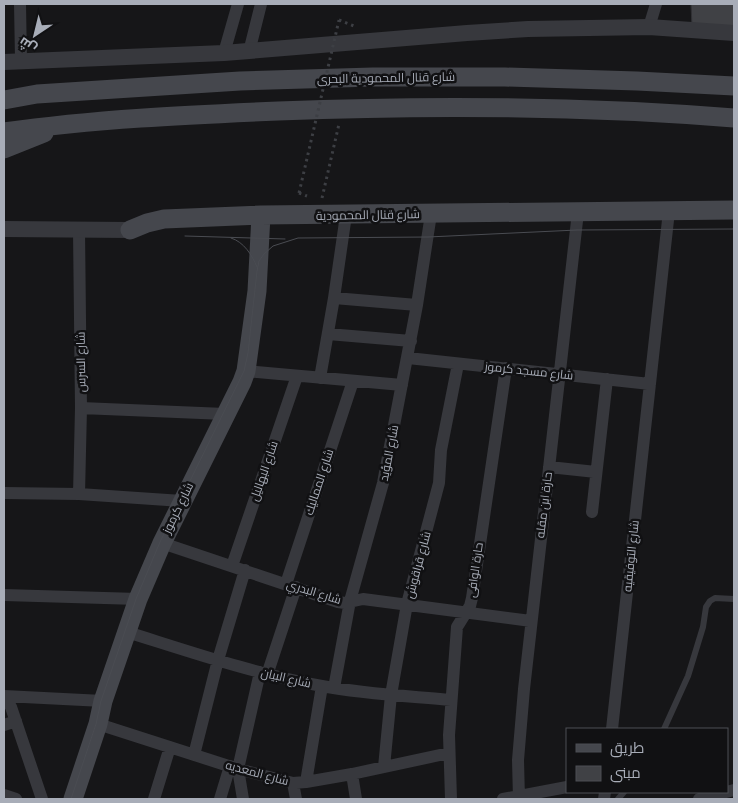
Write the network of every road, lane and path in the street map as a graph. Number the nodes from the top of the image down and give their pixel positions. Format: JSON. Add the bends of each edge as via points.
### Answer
{"nodes":[{"id":1,"x":20,"y":4,"type":"edge"},
{"id":2,"x":238,"y":4,"type":"edge"},
{"id":3,"x":261,"y":4,"type":"edge"},
{"id":4,"x":656,"y":4,"type":"edge"},
{"id":5,"x":351,"y":24,"type":"dead end"},
{"id":6,"x":649,"y":27,"type":"junction"},
{"id":7,"x":734,"y":33,"type":"edge"},
{"id":8,"x":249,"y":52,"type":"junction"},
{"id":9,"x":224,"y":54,"type":"junction"},
{"id":10,"x":21,"y":60,"type":"junction"},
{"id":11,"x":4,"y":62,"type":"edge"},
{"id":12,"x":734,"y":86,"type":"edge"},
{"id":13,"x":4,"y":91,"type":"edge"},
{"id":14,"x":37,"y":94,"type":"junction"},
{"id":15,"x":4,"y":100,"type":"edge"},
{"id":16,"x":343,"y":109,"type":"junction"},
{"id":17,"x":734,"y":118,"type":"edge"},
{"id":18,"x":66,"y":123,"type":"junction"},
{"id":19,"x":4,"y":132,"type":"edge"},
{"id":20,"x":4,"y":149,"type":"edge"},
{"id":21,"x":299,"y":193,"type":"dead end"},
{"id":22,"x":734,"y":210,"type":"edge"},
{"id":23,"x":669,"y":211,"type":"junction"},
{"id":24,"x":578,"y":212,"type":"junction"},
{"id":25,"x":431,"y":214,"type":"junction"},
{"id":26,"x":262,"y":215,"type":"junction"},
{"id":27,"x":320,"y":215,"type":"junction"},
{"id":28,"x":346,"y":215,"type":"junction"},
{"id":29,"x":4,"y":229,"type":"edge"},
{"id":30,"x":79,"y":230,"type":"junction"},
{"id":31,"x":130,"y":230,"type":"joint"},
{"id":32,"x":334,"y":298,"type":"junction"},
{"id":33,"x":417,"y":304,"type":"junction"},
{"id":34,"x":328,"y":334,"type":"junction"},
{"id":35,"x":411,"y":341,"type":"junction"},
{"id":36,"x":408,"y":358,"type":"junction"},
{"id":37,"x":458,"y":364,"type":"junction"},
{"id":38,"x":506,"y":368,"type":"junction"},
{"id":39,"x":246,"y":371,"type":"junction"},
{"id":40,"x":560,"y":374,"type":"junction"},
{"id":41,"x":296,"y":376,"type":"junction"},
{"id":42,"x":320,"y":378,"type":"junction"},
{"id":43,"x":607,"y":379,"type":"junction"},
{"id":44,"x":353,"y":381,"type":"junction"},
{"id":45,"x":650,"y":384,"type":"junction"},
{"id":46,"x":402,"y":385,"type":"junction"},
{"id":47,"x":81,"y":408,"type":"junction"},
{"id":48,"x":225,"y":414,"type":"junction"},
{"id":49,"x":549,"y":467,"type":"junction"},
{"id":50,"x":596,"y":472,"type":"junction"},
{"id":51,"x":4,"y":493,"type":"edge"},
{"id":52,"x":78,"y":494,"type":"junction"},
{"id":53,"x":182,"y":500,"type":"junction"},
{"id":54,"x":592,"y":512,"type":"dead end"},
{"id":55,"x":162,"y":543,"type":"junction"},
{"id":56,"x":232,"y":566,"type":"junction"},
{"id":57,"x":245,"y":570,"type":"junction"},
{"id":58,"x":291,"y":585,"type":"junction"},
{"id":59,"x":4,"y":596,"type":"edge"},
{"id":60,"x":138,"y":599,"type":"junction"},
{"id":61,"x":734,"y":599,"type":"edge"},
{"id":62,"x":350,"y":601,"type":"junction"},
{"id":63,"x":407,"y":604,"type":"junction"},
{"id":64,"x":466,"y":612,"type":"junction"},
{"id":65,"x":531,"y":621,"type":"junction"},
{"id":66,"x":126,"y":632,"type":"junction"},
{"id":67,"x":218,"y":660,"type":"junction"},
{"id":68,"x":264,"y":674,"type":"junction"},
{"id":69,"x":328,"y":687,"type":"junction"},
{"id":70,"x":391,"y":695,"type":"junction"},
{"id":71,"x":4,"y":696,"type":"edge"},
{"id":72,"x":451,"y":700,"type":"junction"},
{"id":73,"x":103,"y":701,"type":"junction"},
{"id":74,"x":16,"y":721,"type":"junction"},
{"id":75,"x":98,"y":724,"type":"junction"},
{"id":76,"x":4,"y":726,"type":"edge"},
{"id":77,"x":612,"y":728,"type":"edge"},
{"id":78,"x":664,"y":728,"type":"edge"},
{"id":79,"x":170,"y":747,"type":"junction"},
{"id":80,"x":449,"y":753,"type":"junction"},
{"id":81,"x":194,"y":755,"type":"junction"},
{"id":82,"x":384,"y":767,"type":"junction"},
{"id":83,"x":234,"y":768,"type":"junction"},
{"id":84,"x":352,"y":774,"type":"junction"},
{"id":85,"x":300,"y":782,"type":"junction"},
{"id":86,"x":566,"y":787,"type":"edge"},
{"id":87,"x":722,"y":793,"type":"edge"},
{"id":88,"x":4,"y":795,"type":"edge"},
{"id":89,"x":519,"y":798,"type":"edge"},
{"id":90,"x":16,"y":799,"type":"edge"},
{"id":91,"x":42,"y":799,"type":"edge"},
{"id":92,"x":73,"y":799,"type":"edge"},
{"id":93,"x":154,"y":799,"type":"edge"},
{"id":94,"x":220,"y":799,"type":"edge"},
{"id":95,"x":243,"y":799,"type":"edge"},
{"id":96,"x":296,"y":799,"type":"edge"},
{"id":97,"x":356,"y":799,"type":"edge"},
{"id":98,"x":451,"y":799,"type":"edge"},
{"id":99,"x":503,"y":799,"type":"edge"},
{"id":100,"x":699,"y":799,"type":"edge"}],
"edges":[{"from":1,"to":10,"type":"street"},
{"from":2,"to":9,"type":"street"},
{"from":3,"to":8,"type":"street"},
{"from":4,"to":6,"type":"street"},
{"from":5,"to":21,"type":"path","bridge":true,"via":[[339,20]]},
{"from":6,"to":7,"type":"street"},
{"from":6,"to":8,"type":"street","via":[[467,32]]},
{"from":8,"to":9,"type":"street"},
{"from":9,"to":10,"type":"street"},
{"from":10,"to":11,"type":"street"},
{"from":12,"to":14,"type":"main road","name":"شارع قنال المحمودية البحرى","via":[[505,77],[373,77],[240,81]]},
{"from":13,"to":14,"type":"main road"},
{"from":14,"to":15,"type":"main road"},
{"from":16,"to":17,"type":"main road","via":[[486,108]]},
{"from":16,"to":18,"type":"main road"},
{"from":16,"to":27,"type":"path"},
{"from":18,"to":19,"type":"main road"},
{"from":18,"to":20,"type":"main road"},
{"from":22,"to":23,"type":"main road","name":"شارع قنال المحمودية"},
{"from":23,"to":24,"type":"main road","name":"شارع قنال المحمودية"},
{"from":23,"to":45,"type":"street","name":"شارع التوفيقيه"},
{"from":24,"to":25,"type":"main road","name":"شارع قنال المحمودية"},
{"from":24,"to":40,"type":"street","name":"حارة ابن مقله"},
{"from":25,"to":28,"type":"main road","name":"شارع قنال المحمودية"},
{"from":25,"to":33,"type":"street","name":"شارع المؤيد"},
{"from":26,"to":27,"type":"main road","name":"شارع قنال المحمودية"},
{"from":26,"to":31,"type":"main road","name":"شارع قنال المحمودية","via":[[164,219]]},
{"from":26,"to":39,"type":"main road","name":"شارع كرموز","via":[[257,291]]},
{"from":27,"to":28,"type":"main road","name":"شارع قنال المحمودية"},
{"from":28,"to":32,"type":"street"},
{"from":29,"to":30,"type":"street","name":"شارع قنال المحمودية"},
{"from":30,"to":31,"type":"street","name":"شارع قنال المحمودية"},
{"from":30,"to":47,"type":"street","name":"شارع السرس"},
{"from":32,"to":33,"type":"street"},
{"from":32,"to":34,"type":"street"},
{"from":33,"to":35,"type":"street","name":"شارع المؤيد"},
{"from":34,"to":35,"type":"street"},
{"from":34,"to":42,"type":"street"},
{"from":35,"to":36,"type":"street","name":"شارع المؤيد"},
{"from":36,"to":37,"type":"street","name":"شارع مسجد كرموز"},
{"from":36,"to":46,"type":"street","name":"شارع المؤيد"},
{"from":37,"to":38,"type":"street","name":"شارع مسجد كرموز"},
{"from":37,"to":63,"type":"street","name":"شارع قراقوش","via":[[438,483]]},
{"from":38,"to":40,"type":"street","name":"شارع مسجد كرموز"},
{"from":38,"to":64,"type":"street","name":"حارة الوافى","via":[[472,598]]},
{"from":39,"to":41,"type":"street"},
{"from":39,"to":48,"type":"main road","name":"شارع كرموز"},
{"from":40,"to":43,"type":"street","name":"شارع مسجد كرموز"},
{"from":40,"to":49,"type":"street","name":"حارة ابن مقله"},
{"from":41,"to":42,"type":"street"},
{"from":41,"to":56,"type":"street","name":"شارع البهاليل"},
{"from":42,"to":44,"type":"street"},
{"from":43,"to":45,"type":"street","name":"شارع مسجد كرموز"},
{"from":43,"to":50,"type":"street"},
{"from":44,"to":46,"type":"street"},
{"from":44,"to":58,"type":"street","name":"شارع المماليك"},
{"from":45,"to":77,"type":"street","name":"شارع التوفيقيه"},
{"from":46,"to":62,"type":"street","name":"شارع المؤيد","via":[[383,482]]},
{"from":47,"to":48,"type":"street"},
{"from":47,"to":52,"type":"street","name":"شارع السرس"},
{"from":48,"to":53,"type":"main road","name":"شارع كرموز"},
{"from":49,"to":50,"type":"street"},
{"from":49,"to":65,"type":"street","name":"حارة ابن مقله"},
{"from":50,"to":54,"type":"street"},
{"from":51,"to":52,"type":"street"},
{"from":52,"to":53,"type":"street"},
{"from":53,"to":55,"type":"main road","name":"شارع كرموز"},
{"from":55,"to":56,"type":"street","name":"شارع البدري"},
{"from":55,"to":60,"type":"main road","name":"شارع كرموز"},
{"from":56,"to":57,"type":"street","name":"شارع البدري"},
{"from":57,"to":58,"type":"street","name":"شارع البدري"},
{"from":57,"to":67,"type":"street"},
{"from":58,"to":62,"type":"street","name":"شارع البدري","via":[[338,602]]},
{"from":58,"to":68,"type":"street","name":"شارع المماليك"},
{"from":59,"to":60,"type":"street"},
{"from":60,"to":66,"type":"main road","name":"شارع كرموز"},
{"from":61,"to":78,"type":"lane","via":[[715,598],[706,607],[688,676]]},
{"from":62,"to":63,"type":"street","name":"شارع البدري","via":[[363,599]]},
{"from":62,"to":69,"type":"street","name":"شارع المؤيد"},
{"from":63,"to":64,"type":"street","name":"شارع البدري"},
{"from":63,"to":70,"type":"street","name":"شارع قراقوش"},
{"from":64,"to":65,"type":"street","name":"شارع البدري"},
{"from":64,"to":72,"type":"street","name":"حارة الوافى","via":[[457,627]]},
{"from":65,"to":89,"type":"street","name":"حارة ابن مقله","via":[[518,760]]},
{"from":66,"to":67,"type":"street","name":"شارع البيان"},
{"from":66,"to":73,"type":"main road","name":"شارع كرموز"},
{"from":67,"to":68,"type":"street","name":"شارع البيان"},
{"from":67,"to":81,"type":"street"},
{"from":68,"to":69,"type":"street","name":"شارع البيان"},
{"from":68,"to":83,"type":"street","name":"شارع المماليك"},
{"from":69,"to":70,"type":"street","name":"شارع البيان"},
{"from":69,"to":85,"type":"street","name":"شارع المؤيد"},
{"from":70,"to":72,"type":"street","name":"شارع البيان"},
{"from":70,"to":82,"type":"street","name":"شارع قراقوش"},
{"from":71,"to":73,"type":"street"},
{"from":71,"to":74,"type":"street"},
{"from":72,"to":80,"type":"street","name":"حارة الوافى"},
{"from":73,"to":75,"type":"main road","name":"شارع كرموز"},
{"from":74,"to":76,"type":"street"},
{"from":74,"to":91,"type":"street"},
{"from":75,"to":79,"type":"street","name":"شارع المعديه"},
{"from":75,"to":92,"type":"main road","name":"شارع كرموز"},
{"from":79,"to":81,"type":"street","name":"شارع المعديه"},
{"from":79,"to":93,"type":"street"},
{"from":80,"to":82,"type":"street","name":"شارع المعديه"},
{"from":80,"to":98,"type":"street","name":"حارة الوافى"},
{"from":81,"to":83,"type":"street","name":"شارع المعديه"},
{"from":82,"to":84,"type":"street","name":"شارع المعديه"},
{"from":83,"to":85,"type":"street","name":"شارع المعديه"},
{"from":83,"to":94,"type":"street","name":"شارع المماليك"},
{"from":83,"to":95,"type":"street"},
{"from":84,"to":85,"type":"street","name":"شارع المعديه"},
{"from":84,"to":97,"type":"street"},
{"from":85,"to":96,"type":"street","name":"شارع المؤيد"},
{"from":86,"to":89,"type":"street"},
{"from":87,"to":100,"type":"street"},
{"from":88,"to":90,"type":"street"},
{"from":89,"to":99,"type":"street"}]}
